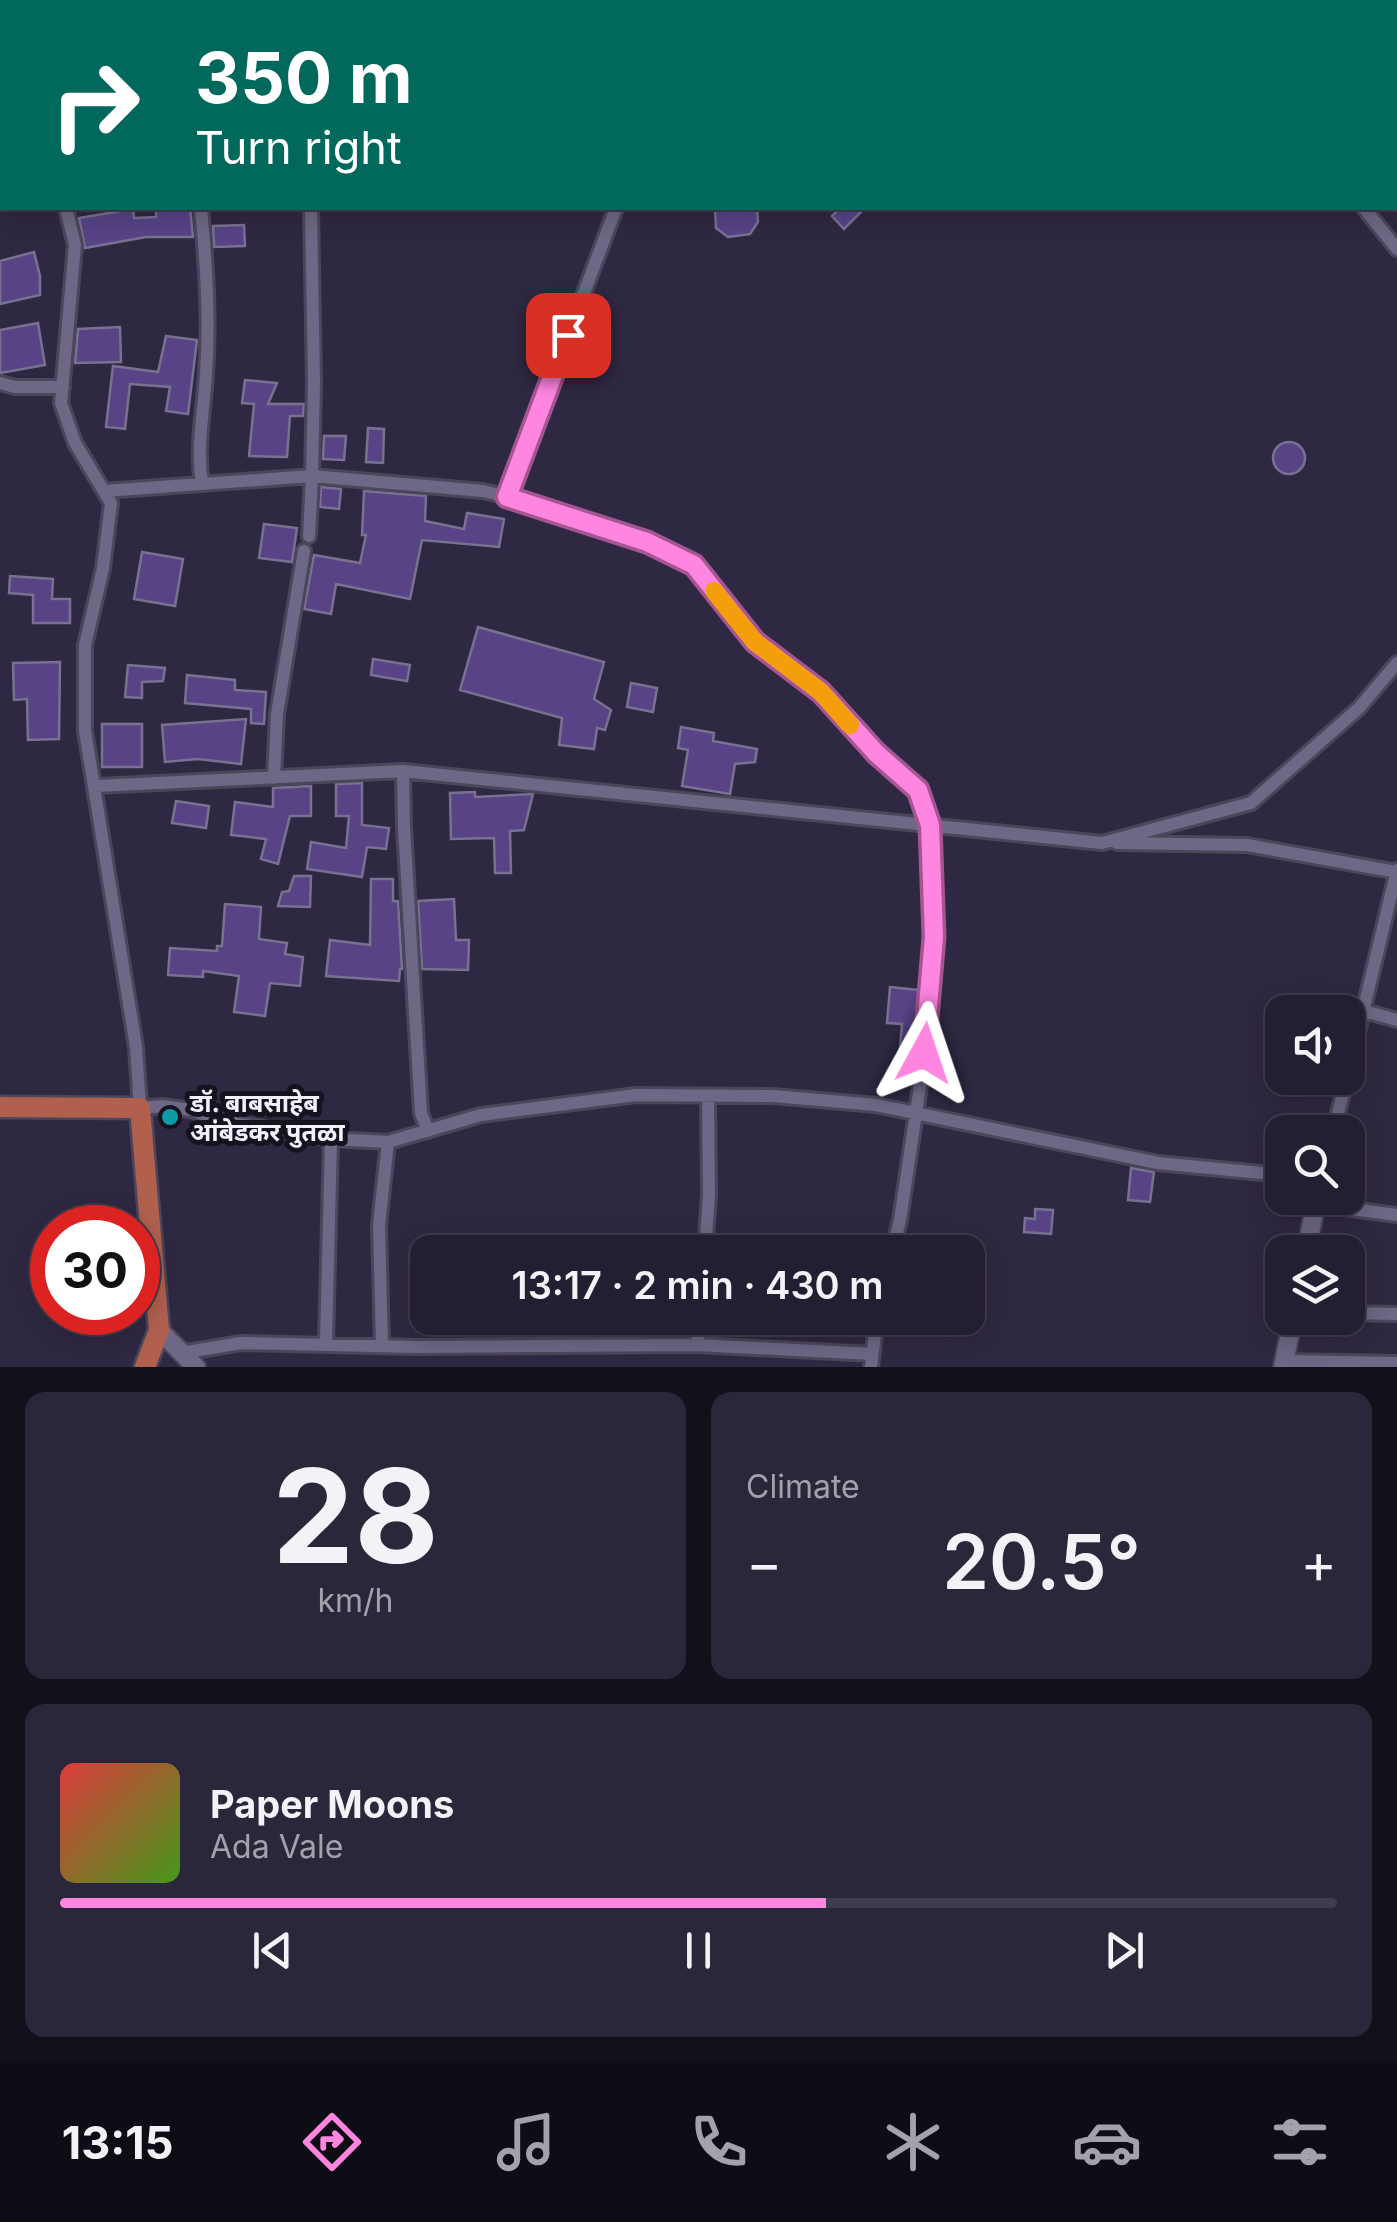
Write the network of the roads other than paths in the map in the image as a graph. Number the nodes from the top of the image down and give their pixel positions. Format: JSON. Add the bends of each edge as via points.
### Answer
{"nodes":[{"id":1,"x":66,"y":210,"type":"edge"},
{"id":2,"x":201,"y":210,"type":"edge"},
{"id":3,"x":311,"y":210,"type":"edge"},
{"id":4,"x":615,"y":210,"type":"edge"},
{"id":5,"x":1366,"y":210,"type":"edge"},
{"id":6,"x":1397,"y":248,"type":"edge"},
{"id":7,"x":0,"y":383,"type":"edge"},
{"id":8,"x":63,"y":387,"type":"junction"},
{"id":9,"x":312,"y":476,"type":"junction"},
{"id":10,"x":202,"y":484,"type":"junction"},
{"id":11,"x":104,"y":491,"type":"junction"},
{"id":12,"x":507,"y":497,"type":"junction"},
{"id":13,"x":308,"y":536,"type":"dead end"},
{"id":14,"x":304,"y":551,"type":"dead end"},
{"id":15,"x":1397,"y":663,"type":"edge"},
{"id":16,"x":404,"y":771,"type":"junction"},
{"id":17,"x":274,"y":778,"type":"junction"},
{"id":18,"x":96,"y":786,"type":"junction"},
{"id":19,"x":930,"y":825,"type":"junction"},
{"id":20,"x":1102,"y":842,"type":"junction"},
{"id":21,"x":1397,"y":871,"type":"edge"},
{"id":22,"x":1365,"y":1007,"type":"edge"},
{"id":23,"x":1365,"y":1011,"type":"edge"},
{"id":24,"x":1397,"y":1020,"type":"edge"},
{"id":25,"x":708,"y":1096,"type":"junction"},
{"id":26,"x":0,"y":1107,"type":"edge"},
{"id":27,"x":140,"y":1108,"type":"junction"},
{"id":28,"x":915,"y":1112,"type":"junction"},
{"id":29,"x":428,"y":1131,"type":"junction"},
{"id":30,"x":331,"y":1139,"type":"junction"},
{"id":31,"x":388,"y":1142,"type":"junction"},
{"id":32,"x":1265,"y":1173,"type":"edge"},
{"id":33,"x":148,"y":1205,"type":"edge"},
{"id":34,"x":1365,"y":1210,"type":"edge"},
{"id":35,"x":1397,"y":1216,"type":"edge"},
{"id":36,"x":706,"y":1235,"type":"edge"},
{"id":37,"x":896,"y":1235,"type":"edge"},
{"id":38,"x":1365,"y":1313,"type":"edge"},
{"id":39,"x":1397,"y":1314,"type":"edge"},
{"id":40,"x":160,"y":1332,"type":"edge"},
{"id":41,"x":156,"y":1335,"type":"edge"},
{"id":42,"x":699,"y":1335,"type":"edge"},
{"id":43,"x":875,"y":1335,"type":"edge"},
{"id":44,"x":1290,"y":1335,"type":"edge"},
{"id":45,"x":326,"y":1343,"type":"junction"},
{"id":46,"x":382,"y":1344,"type":"junction"},
{"id":47,"x":698,"y":1345,"type":"junction"},
{"id":48,"x":181,"y":1352,"type":"junction"},
{"id":49,"x":872,"y":1360,"type":"edge"},
{"id":50,"x":1284,"y":1364,"type":"edge"},
{"id":51,"x":1397,"y":1364,"type":"edge"},
{"id":52,"x":145,"y":1367,"type":"edge"},
{"id":53,"x":196,"y":1367,"type":"edge"}],
"edges":[{"from":1,"to":8,"type":"street","via":[[75,245]]},
{"from":2,"to":10,"type":"street","via":[[207,272]]},
{"from":3,"to":9,"type":"street"},
{"from":4,"to":12,"type":"street"},
{"from":5,"to":6,"type":"street"},
{"from":7,"to":8,"type":"street"},
{"from":8,"to":11,"type":"street","via":[[74,443]]},
{"from":9,"to":10,"type":"street"},
{"from":9,"to":12,"type":"street"},
{"from":9,"to":13,"type":"street"},
{"from":10,"to":11,"type":"street"},
{"from":11,"to":18,"type":"street","via":[[112,502],[84,645],[85,731]]},
{"from":12,"to":19,"type":"street","via":[[647,542],[694,565],[755,642],[821,692],[918,790]]},
{"from":14,"to":17,"type":"street"},
{"from":15,"to":20,"type":"street","via":[[1359,708],[1251,803]]},
{"from":16,"to":17,"type":"street"},
{"from":16,"to":19,"type":"street"},
{"from":16,"to":29,"type":"street","via":[[421,1113]]},
{"from":17,"to":18,"type":"street"},
{"from":18,"to":27,"type":"street"},
{"from":19,"to":20,"type":"street"},
{"from":19,"to":28,"type":"street","via":[[934,937]]},
{"from":20,"to":21,"type":"street","via":[[1248,846]]},
{"from":21,"to":22,"type":"street"},
{"from":23,"to":24,"type":"street"},
{"from":25,"to":28,"type":"street","via":[[774,1096]]},
{"from":25,"to":29,"type":"street","via":[[636,1095],[481,1115]]},
{"from":25,"to":36,"type":"street"},
{"from":26,"to":27,"type":"main road"},
{"from":27,"to":30,"type":"street","via":[[192,1110],[220,1121]]},
{"from":27,"to":33,"type":"main road"},
{"from":28,"to":32,"type":"street","via":[[1158,1163]]},
{"from":28,"to":37,"type":"street"},
{"from":29,"to":31,"type":"street"},
{"from":30,"to":31,"type":"street"},
{"from":30,"to":45,"type":"street"},
{"from":31,"to":46,"type":"street","via":[[379,1224]]},
{"from":34,"to":35,"type":"street"},
{"from":38,"to":39,"type":"street"},
{"from":40,"to":48,"type":"street"},
{"from":41,"to":52,"type":"main road"},
{"from":42,"to":47,"type":"street"},
{"from":43,"to":49,"type":"street"},
{"from":44,"to":50,"type":"street"},
{"from":45,"to":46,"type":"street"},
{"from":45,"to":48,"type":"street","via":[[241,1343]]},
{"from":46,"to":47,"type":"street"},
{"from":47,"to":49,"type":"street"},
{"from":48,"to":53,"type":"street"},
{"from":50,"to":51,"type":"street"}]}
